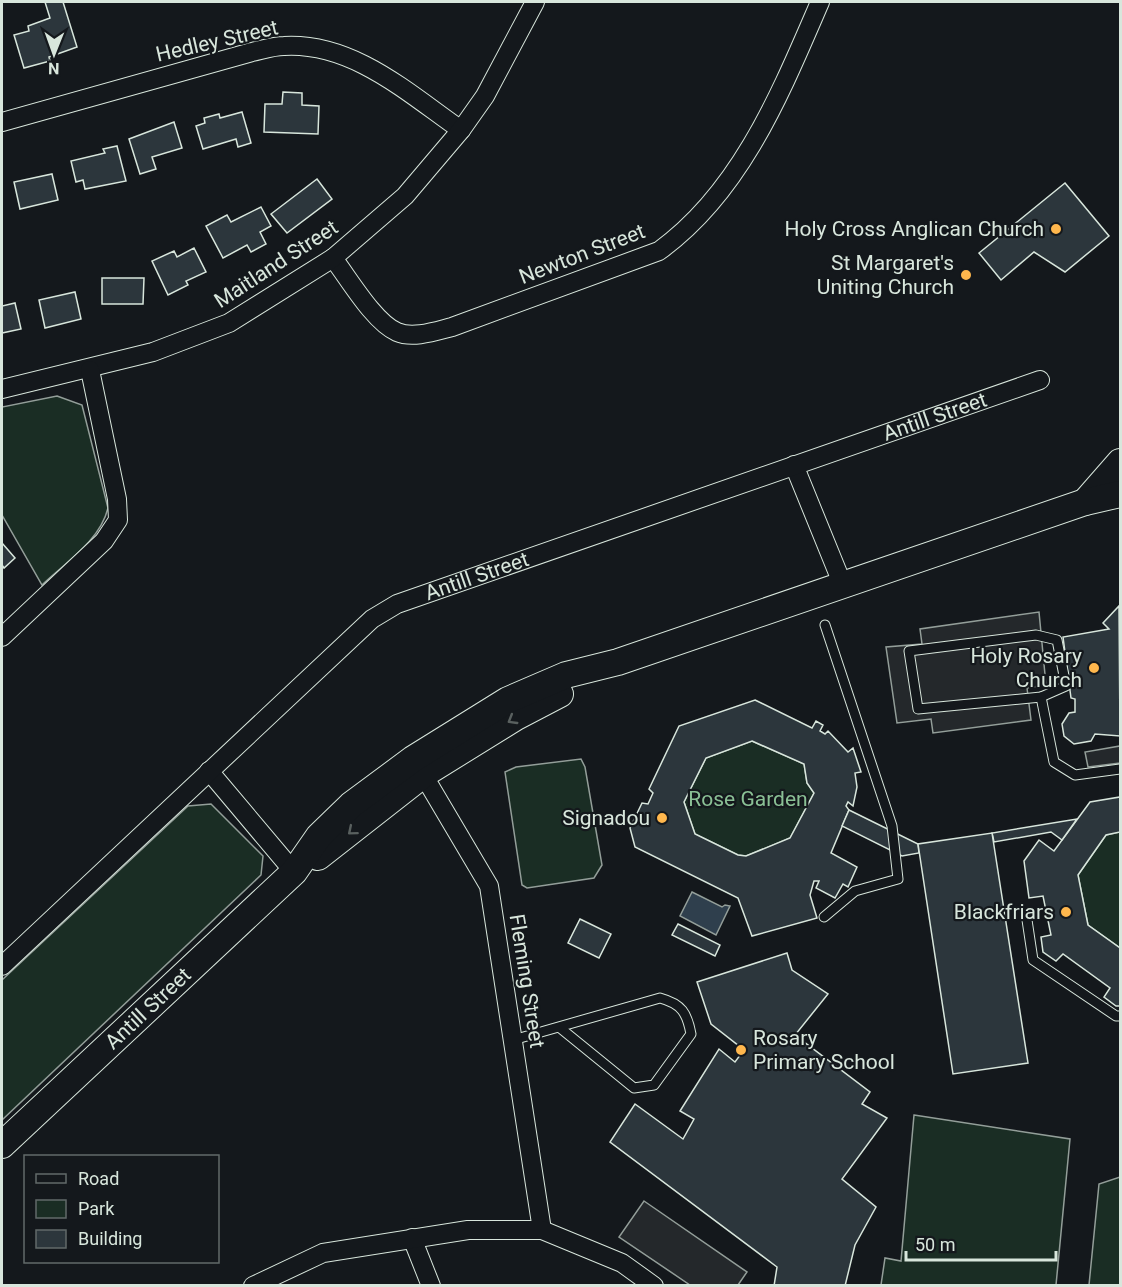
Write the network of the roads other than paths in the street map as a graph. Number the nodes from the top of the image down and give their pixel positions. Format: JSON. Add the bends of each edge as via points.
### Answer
{"nodes":[{"id":1,"x":535,"y":2,"type":"edge"},
{"id":2,"x":820,"y":2,"type":"edge"},
{"id":3,"x":2,"y":122,"type":"edge"},
{"id":4,"x":461,"y":130,"type":"junction"},
{"id":5,"x":333,"y":258,"type":"junction"},
{"id":6,"x":90,"y":370,"type":"junction"},
{"id":7,"x":1040,"y":380,"type":"dead end"},
{"id":8,"x":2,"y":390,"type":"edge"},
{"id":9,"x":1120,"y":462,"type":"edge"},
{"id":10,"x":794,"y":465,"type":"junction"},
{"id":11,"x":1120,"y":494,"type":"edge"},
{"id":12,"x":1085,"y":502,"type":"junction"},
{"id":13,"x":842,"y":583,"type":"junction"},
{"id":14,"x":825,"y":625,"type":"dead end"},
{"id":15,"x":2,"y":637,"type":"edge"},
{"id":16,"x":1041,"y":697,"type":"junction"},
{"id":17,"x":418,"y":767,"type":"junction"},
{"id":18,"x":1120,"y":769,"type":"edge"},
{"id":19,"x":209,"y":771,"type":"junction"},
{"id":20,"x":294,"y":872,"type":"junction"},
{"id":21,"x":824,"y":917,"type":"dead end"},
{"id":22,"x":1027,"y":920,"type":"dead end"},
{"id":23,"x":2,"y":966,"type":"edge"},
{"id":24,"x":1120,"y":1016,"type":"edge"},
{"id":25,"x":559,"y":1027,"type":"junction"},
{"id":26,"x":513,"y":1040,"type":"junction"},
{"id":27,"x":2,"y":1144,"type":"edge"},
{"id":28,"x":542,"y":1230,"type":"junction"},
{"id":29,"x":412,"y":1238,"type":"junction"},
{"id":30,"x":253,"y":1286,"type":"edge"},
{"id":31,"x":431,"y":1286,"type":"edge"},
{"id":32,"x":654,"y":1286,"type":"edge"}],
"edges":[{"from":1,"to":4,"type":"street","name":"Maitland Street","via":[[485,96]]},
{"from":2,"to":5,"type":"street","name":"Newton Street","via":[[786,81],[740,163],[718,197],[687,231],[659,251],[452,327],[423,334],[398,333],[378,316]]},
{"from":3,"to":4,"type":"street","name":"Hedley Street","via":[[285,46],[324,51],[373,68]]},
{"from":4,"to":5,"type":"street","name":"Maitland Street","via":[[405,196]]},
{"from":5,"to":6,"type":"street","name":"Maitland Street","via":[[229,323],[153,352]]},
{"from":6,"to":8,"type":"street","name":"Maitland Street"},
{"from":6,"to":15,"type":"street","via":[[117,499],[117,520],[104,541]]},
{"from":7,"to":10,"type":"street","name":"Antill Street"},
{"from":9,"to":12,"type":"main road"},
{"from":10,"to":13,"type":"street"},
{"from":10,"to":19,"type":"street","name":"Antill Street","via":[[397,604],[372,619]]},
{"from":11,"to":12,"type":"main road","name":"Antill Street"},
{"from":12,"to":13,"type":"main road","name":"Antill Street"},
{"from":13,"to":17,"type":"main road","name":"Antill Street","via":[[618,662],[566,675],[508,700]]},
{"from":14,"to":21,"type":"lane","via":[[892,825],[898,879],[855,891]]},
{"from":16,"to":16,"type":"lane","via":[[1066,686],[1057,640],[1036,635],[909,651],[918,709]]},
{"from":16,"to":18,"type":"lane","via":[[1054,762],[1075,776]]},
{"from":17,"to":20,"type":"main road","name":"Antill Street","via":[[351,806],[319,836]]},
{"from":17,"to":26,"type":"street","name":"Fleming Street","via":[[489,886]]},
{"from":19,"to":20,"type":"street"},
{"from":19,"to":23,"type":"street","name":"Antill Street"},
{"from":20,"to":27,"type":"main road","name":"Antill Street"},
{"from":22,"to":24,"type":"lane","via":[[1033,960]]},
{"from":25,"to":25,"type":"lane","via":[[660,998],[676,1002],[688,1018],[690,1034],[654,1085],[634,1088]]},
{"from":25,"to":26,"type":"lane"},
{"from":26,"to":28,"type":"street","name":"Fleming Street"},
{"from":28,"to":29,"type":"street","via":[[468,1230]]},
{"from":28,"to":32,"type":"street","via":[[622,1263]]},
{"from":29,"to":30,"type":"street","via":[[323,1253]]},
{"from":29,"to":31,"type":"street"}]}
